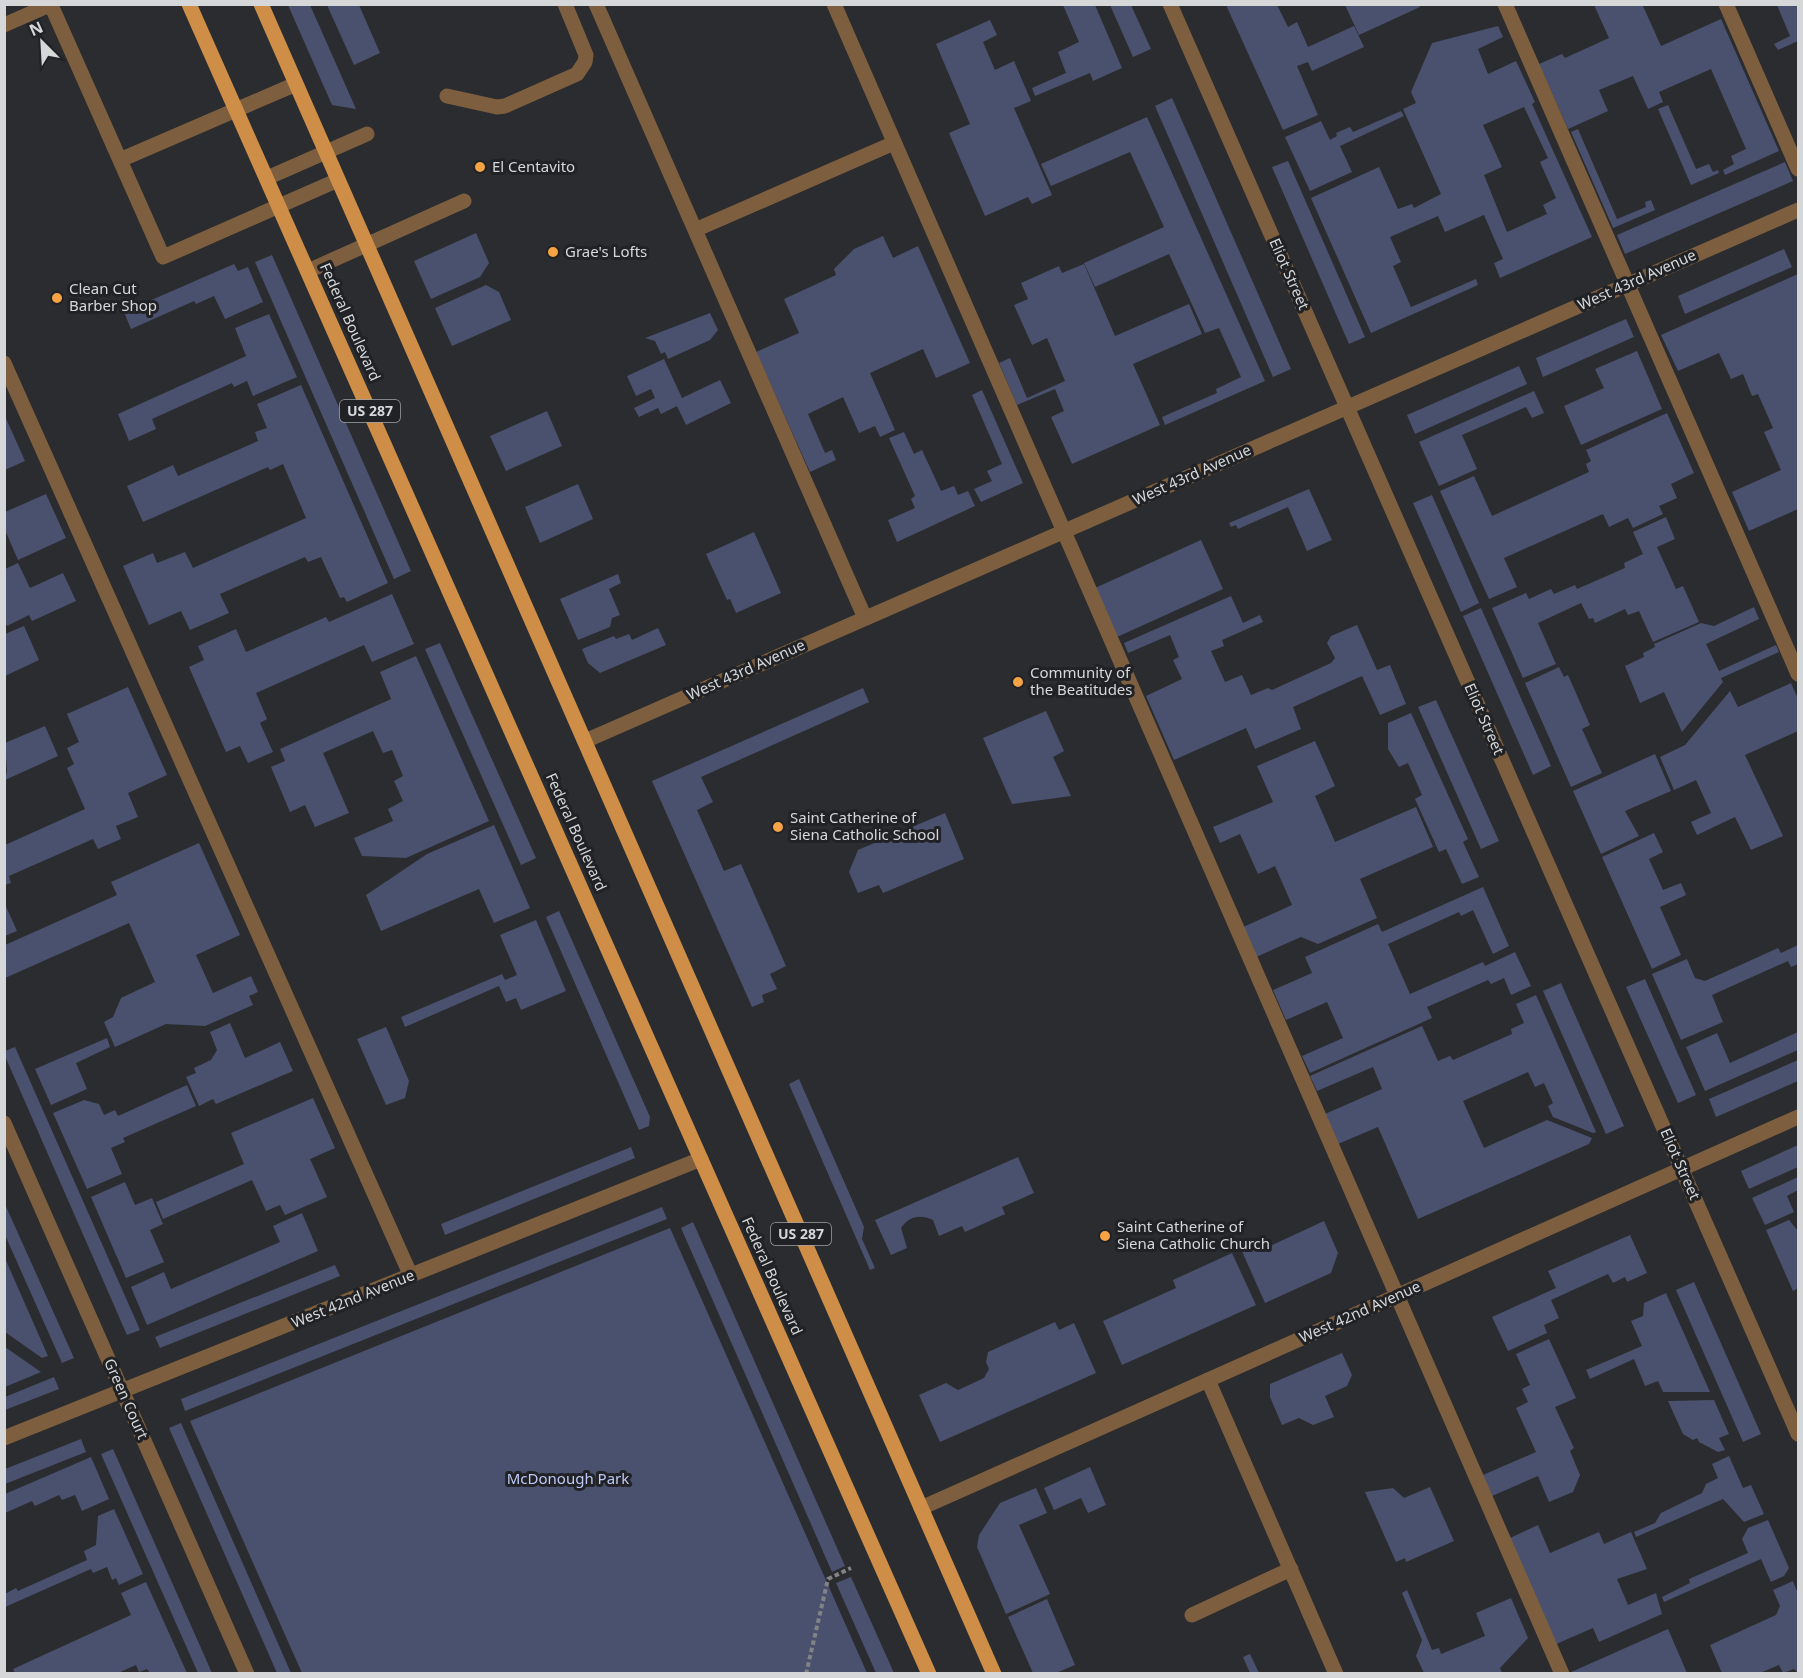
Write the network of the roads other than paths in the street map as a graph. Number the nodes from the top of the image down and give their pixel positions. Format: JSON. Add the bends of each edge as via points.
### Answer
{"nodes":[{"id":1,"x":189,"y":4,"type":"edge"},
{"id":2,"x":261,"y":4,"type":"edge"},
{"id":3,"x":565,"y":4,"type":"edge"},
{"id":4,"x":596,"y":4,"type":"edge"},
{"id":5,"x":834,"y":4,"type":"edge"},
{"id":6,"x":1170,"y":4,"type":"edge"},
{"id":7,"x":1505,"y":4,"type":"edge"},
{"id":8,"x":1726,"y":4,"type":"edge"},
{"id":9,"x":52,"y":5,"type":"edge"},
{"id":10,"x":4,"y":25,"type":"edge"},
{"id":11,"x":296,"y":84,"type":"junction"},
{"id":12,"x":447,"y":96,"type":"dead end"},
{"id":13,"x":236,"y":110,"type":"junction"},
{"id":14,"x":367,"y":134,"type":"dead end"},
{"id":15,"x":894,"y":143,"type":"junction"},
{"id":16,"x":326,"y":152,"type":"junction"},
{"id":17,"x":120,"y":160,"type":"junction"},
{"id":18,"x":1798,"y":169,"type":"edge"},
{"id":19,"x":267,"y":178,"type":"junction"},
{"id":20,"x":338,"y":180,"type":"junction"},
{"id":21,"x":464,"y":201,"type":"dead end"},
{"id":22,"x":279,"y":206,"type":"junction"},
{"id":23,"x":1798,"y":210,"type":"edge"},
{"id":24,"x":695,"y":230,"type":"junction"},
{"id":25,"x":367,"y":245,"type":"junction"},
{"id":26,"x":308,"y":271,"type":"junction"},
{"id":27,"x":1627,"y":285,"type":"junction"},
{"id":28,"x":4,"y":363,"type":"edge"},
{"id":29,"x":1347,"y":407,"type":"junction"},
{"id":30,"x":1064,"y":531,"type":"junction"},
{"id":31,"x":865,"y":618,"type":"junction"},
{"id":32,"x":1797,"y":665,"type":"edge"},
{"id":33,"x":585,"y":741,"type":"junction"},
{"id":34,"x":1798,"y":1117,"type":"edge"},
{"id":35,"x":4,"y":1124,"type":"edge"},
{"id":36,"x":701,"y":1159,"type":"junction"},
{"id":37,"x":1682,"y":1169,"type":"junction"},
{"id":38,"x":411,"y":1276,"type":"junction"},
{"id":39,"x":1398,"y":1296,"type":"junction"},
{"id":40,"x":1208,"y":1380,"type":"junction"},
{"id":41,"x":123,"y":1391,"type":"junction"},
{"id":42,"x":1798,"y":1434,"type":"edge"},
{"id":43,"x":4,"y":1438,"type":"edge"},
{"id":44,"x":921,"y":1508,"type":"junction"},
{"id":45,"x":1291,"y":1569,"type":"junction"},
{"id":46,"x":1192,"y":1615,"type":"dead end"},
{"id":47,"x":248,"y":1674,"type":"edge"},
{"id":48,"x":929,"y":1674,"type":"edge"},
{"id":49,"x":994,"y":1674,"type":"edge"},
{"id":50,"x":1336,"y":1674,"type":"edge"},
{"id":51,"x":1562,"y":1674,"type":"edge"}],
"edges":[{"from":1,"to":13,"type":"main road","name":"Federal Boulevard","number":"US 287"},
{"from":2,"to":11,"type":"main road","number":"US 287"},
{"from":3,"to":12,"type":"street","via":[[586,55],[577,75],[505,106]]},
{"from":4,"to":24,"type":"street"},
{"from":5,"to":15,"type":"street"},
{"from":6,"to":29,"type":"street","name":"Eliot Street"},
{"from":7,"to":27,"type":"street"},
{"from":8,"to":18,"type":"street"},
{"from":9,"to":10,"type":"street"},
{"from":9,"to":17,"type":"street"},
{"from":11,"to":13,"type":"street"},
{"from":11,"to":16,"type":"main road","number":"US 287"},
{"from":13,"to":17,"type":"street"},
{"from":13,"to":19,"type":"main road","name":"Federal Boulevard","number":"US 287"},
{"from":14,"to":16,"type":"street"},
{"from":15,"to":24,"type":"street"},
{"from":15,"to":30,"type":"street"},
{"from":16,"to":19,"type":"street"},
{"from":16,"to":20,"type":"main road","number":"US 287"},
{"from":17,"to":22,"type":"street","via":[[163,256]]},
{"from":19,"to":22,"type":"main road","name":"Federal Boulevard","number":"US 287"},
{"from":20,"to":22,"type":"street"},
{"from":20,"to":25,"type":"main road","number":"US 287"},
{"from":21,"to":25,"type":"street"},
{"from":22,"to":26,"type":"main road","name":"Federal Boulevard","number":"US 287"},
{"from":23,"to":27,"type":"street","name":"West 43rd Avenue"},
{"from":24,"to":31,"type":"street"},
{"from":25,"to":26,"type":"street"},
{"from":25,"to":33,"type":"main road","number":"US 287"},
{"from":26,"to":36,"type":"main road","name":"Federal Boulevard","number":"US 287"},
{"from":27,"to":29,"type":"street","name":"West 43rd Avenue"},
{"from":27,"to":32,"type":"street"},
{"from":28,"to":38,"type":"street"},
{"from":29,"to":30,"type":"street","name":"West 43rd Avenue"},
{"from":29,"to":37,"type":"street","name":"Eliot Street"},
{"from":30,"to":31,"type":"street","name":"West 43rd Avenue"},
{"from":30,"to":39,"type":"street"},
{"from":31,"to":33,"type":"street","name":"West 43rd Avenue"},
{"from":33,"to":44,"type":"main road","number":"US 287"},
{"from":34,"to":37,"type":"street","name":"West 42nd Avenue"},
{"from":35,"to":41,"type":"street","name":"Green Court"},
{"from":36,"to":38,"type":"street","name":"West 42nd Avenue"},
{"from":36,"to":48,"type":"main road","name":"Federal Boulevard","number":"US 287"},
{"from":37,"to":39,"type":"street","name":"West 42nd Avenue"},
{"from":37,"to":42,"type":"street","name":"Eliot Street"},
{"from":38,"to":41,"type":"street","name":"West 42nd Avenue"},
{"from":39,"to":40,"type":"street","name":"West 42nd Avenue"},
{"from":39,"to":51,"type":"street"},
{"from":40,"to":44,"type":"street","name":"West 42nd Avenue"},
{"from":40,"to":45,"type":"street"},
{"from":41,"to":43,"type":"street","name":"West 42nd Avenue"},
{"from":41,"to":47,"type":"street","name":"Green Court"},
{"from":44,"to":49,"type":"main road","number":"US 287"},
{"from":45,"to":46,"type":"street"},
{"from":45,"to":50,"type":"street"}]}
